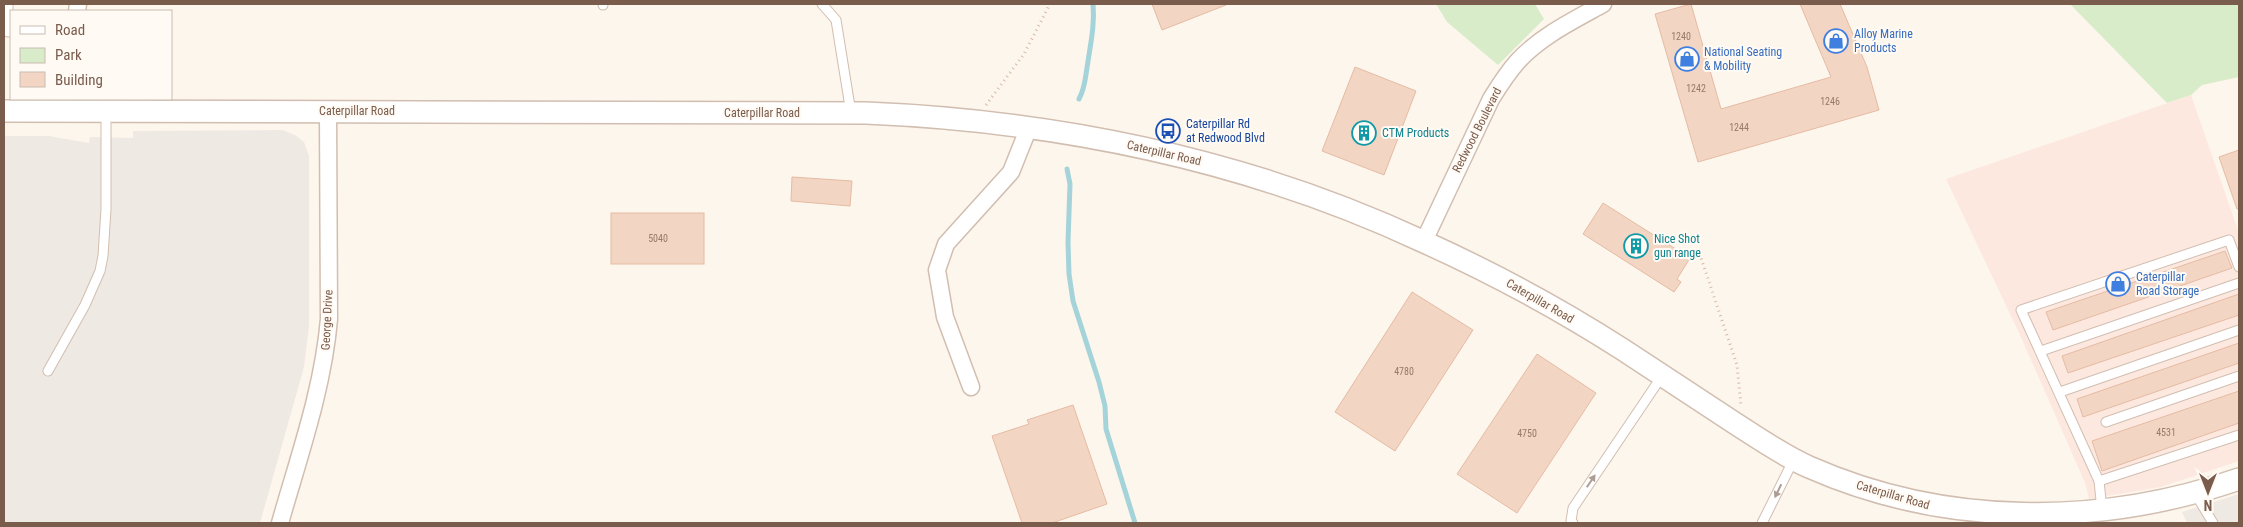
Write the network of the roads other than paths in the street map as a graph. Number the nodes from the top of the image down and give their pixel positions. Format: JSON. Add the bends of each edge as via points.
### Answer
{"nodes":[{"id":1,"x":8,"y":4,"type":"edge"},
{"id":2,"x":822,"y":4,"type":"edge"},
{"id":3,"x":1603,"y":4,"type":"edge"},
{"id":4,"x":8,"y":34,"type":"edge"},
{"id":5,"x":58,"y":105,"type":"edge"},
{"id":6,"x":4,"y":111,"type":"edge"},
{"id":7,"x":106,"y":111,"type":"junction"},
{"id":8,"x":328,"y":111,"type":"junction"},
{"id":9,"x":851,"y":113,"type":"junction"},
{"id":10,"x":1029,"y":127,"type":"junction"},
{"id":11,"x":1424,"y":241,"type":"junction"},
{"id":12,"x":2239,"y":267,"type":"edge"},
{"id":13,"x":2239,"y":283,"type":"edge"},
{"id":14,"x":2239,"y":330,"type":"edge"},
{"id":15,"x":2041,"y":351,"type":"junction"},
{"id":16,"x":48,"y":371,"type":"dead end"},
{"id":17,"x":1662,"y":376,"type":"junction"},
{"id":18,"x":2239,"y":376,"type":"edge"},
{"id":19,"x":971,"y":387,"type":"dead end"},
{"id":20,"x":2060,"y":392,"type":"junction"},
{"id":21,"x":2106,"y":422,"type":"dead end"},
{"id":22,"x":2239,"y":435,"type":"edge"},
{"id":23,"x":1794,"y":459,"type":"junction"},
{"id":24,"x":2239,"y":478,"type":"edge"},
{"id":25,"x":2099,"y":481,"type":"junction"},
{"id":26,"x":2195,"y":493,"type":"junction"},
{"id":27,"x":2102,"y":512,"type":"junction"},
{"id":28,"x":280,"y":523,"type":"edge"},
{"id":29,"x":1574,"y":523,"type":"edge"},
{"id":30,"x":1762,"y":523,"type":"edge"},
{"id":31,"x":2213,"y":523,"type":"edge"}],
"edges":[{"from":1,"to":4,"type":"lane"},
{"from":2,"to":9,"type":"lane","via":[[836,20]]},
{"from":3,"to":11,"type":"street","name":"Redwood Boulevard","via":[[1562,27],[1529,51],[1500,84]]},
{"from":5,"to":6,"type":"street","name":"Caterpillar Road"},
{"from":5,"to":7,"type":"street","name":"Caterpillar Road"},
{"from":7,"to":8,"type":"street","name":"Caterpillar Road"},
{"from":7,"to":16,"type":"lane","via":[[106,210],[100,271]]},
{"from":8,"to":9,"type":"street","name":"Caterpillar Road"},
{"from":8,"to":28,"type":"street","name":"George Drive","via":[[329,319],[326,351]]},
{"from":9,"to":10,"type":"street","name":"Caterpillar Road","via":[[976,120]]},
{"from":10,"to":11,"type":"street","name":"Caterpillar Road","via":[[1123,143],[1222,167],[1348,209]]},
{"from":10,"to":19,"type":"street","via":[[1011,172],[946,244],[937,270],[945,317]]},
{"from":11,"to":17,"type":"street","name":"Caterpillar Road","via":[[1516,286]]},
{"from":12,"to":15,"type":"lane","via":[[2229,240],[2021,310]]},
{"from":13,"to":15,"type":"lane"},
{"from":14,"to":20,"type":"lane"},
{"from":15,"to":20,"type":"lane"},
{"from":17,"to":23,"type":"street","name":"Caterpillar Road"},
{"from":29,"to":17,"type":"lane","one_way":true,"via":[[1571,521],[1573,508]]},
{"from":18,"to":21,"type":"lane"},
{"from":20,"to":25,"type":"lane"},
{"from":22,"to":25,"type":"lane"},
{"from":23,"to":27,"type":"street","name":"Caterpillar Road","via":[[1871,491],[1931,506],[2014,516]]},
{"from":23,"to":30,"type":"lane","one_way":true},
{"from":24,"to":26,"type":"street","name":"Caterpillar Road"},
{"from":25,"to":27,"type":"lane"},
{"from":26,"to":27,"type":"street","name":"Caterpillar Road"},
{"from":26,"to":31,"type":"lane"}]}
